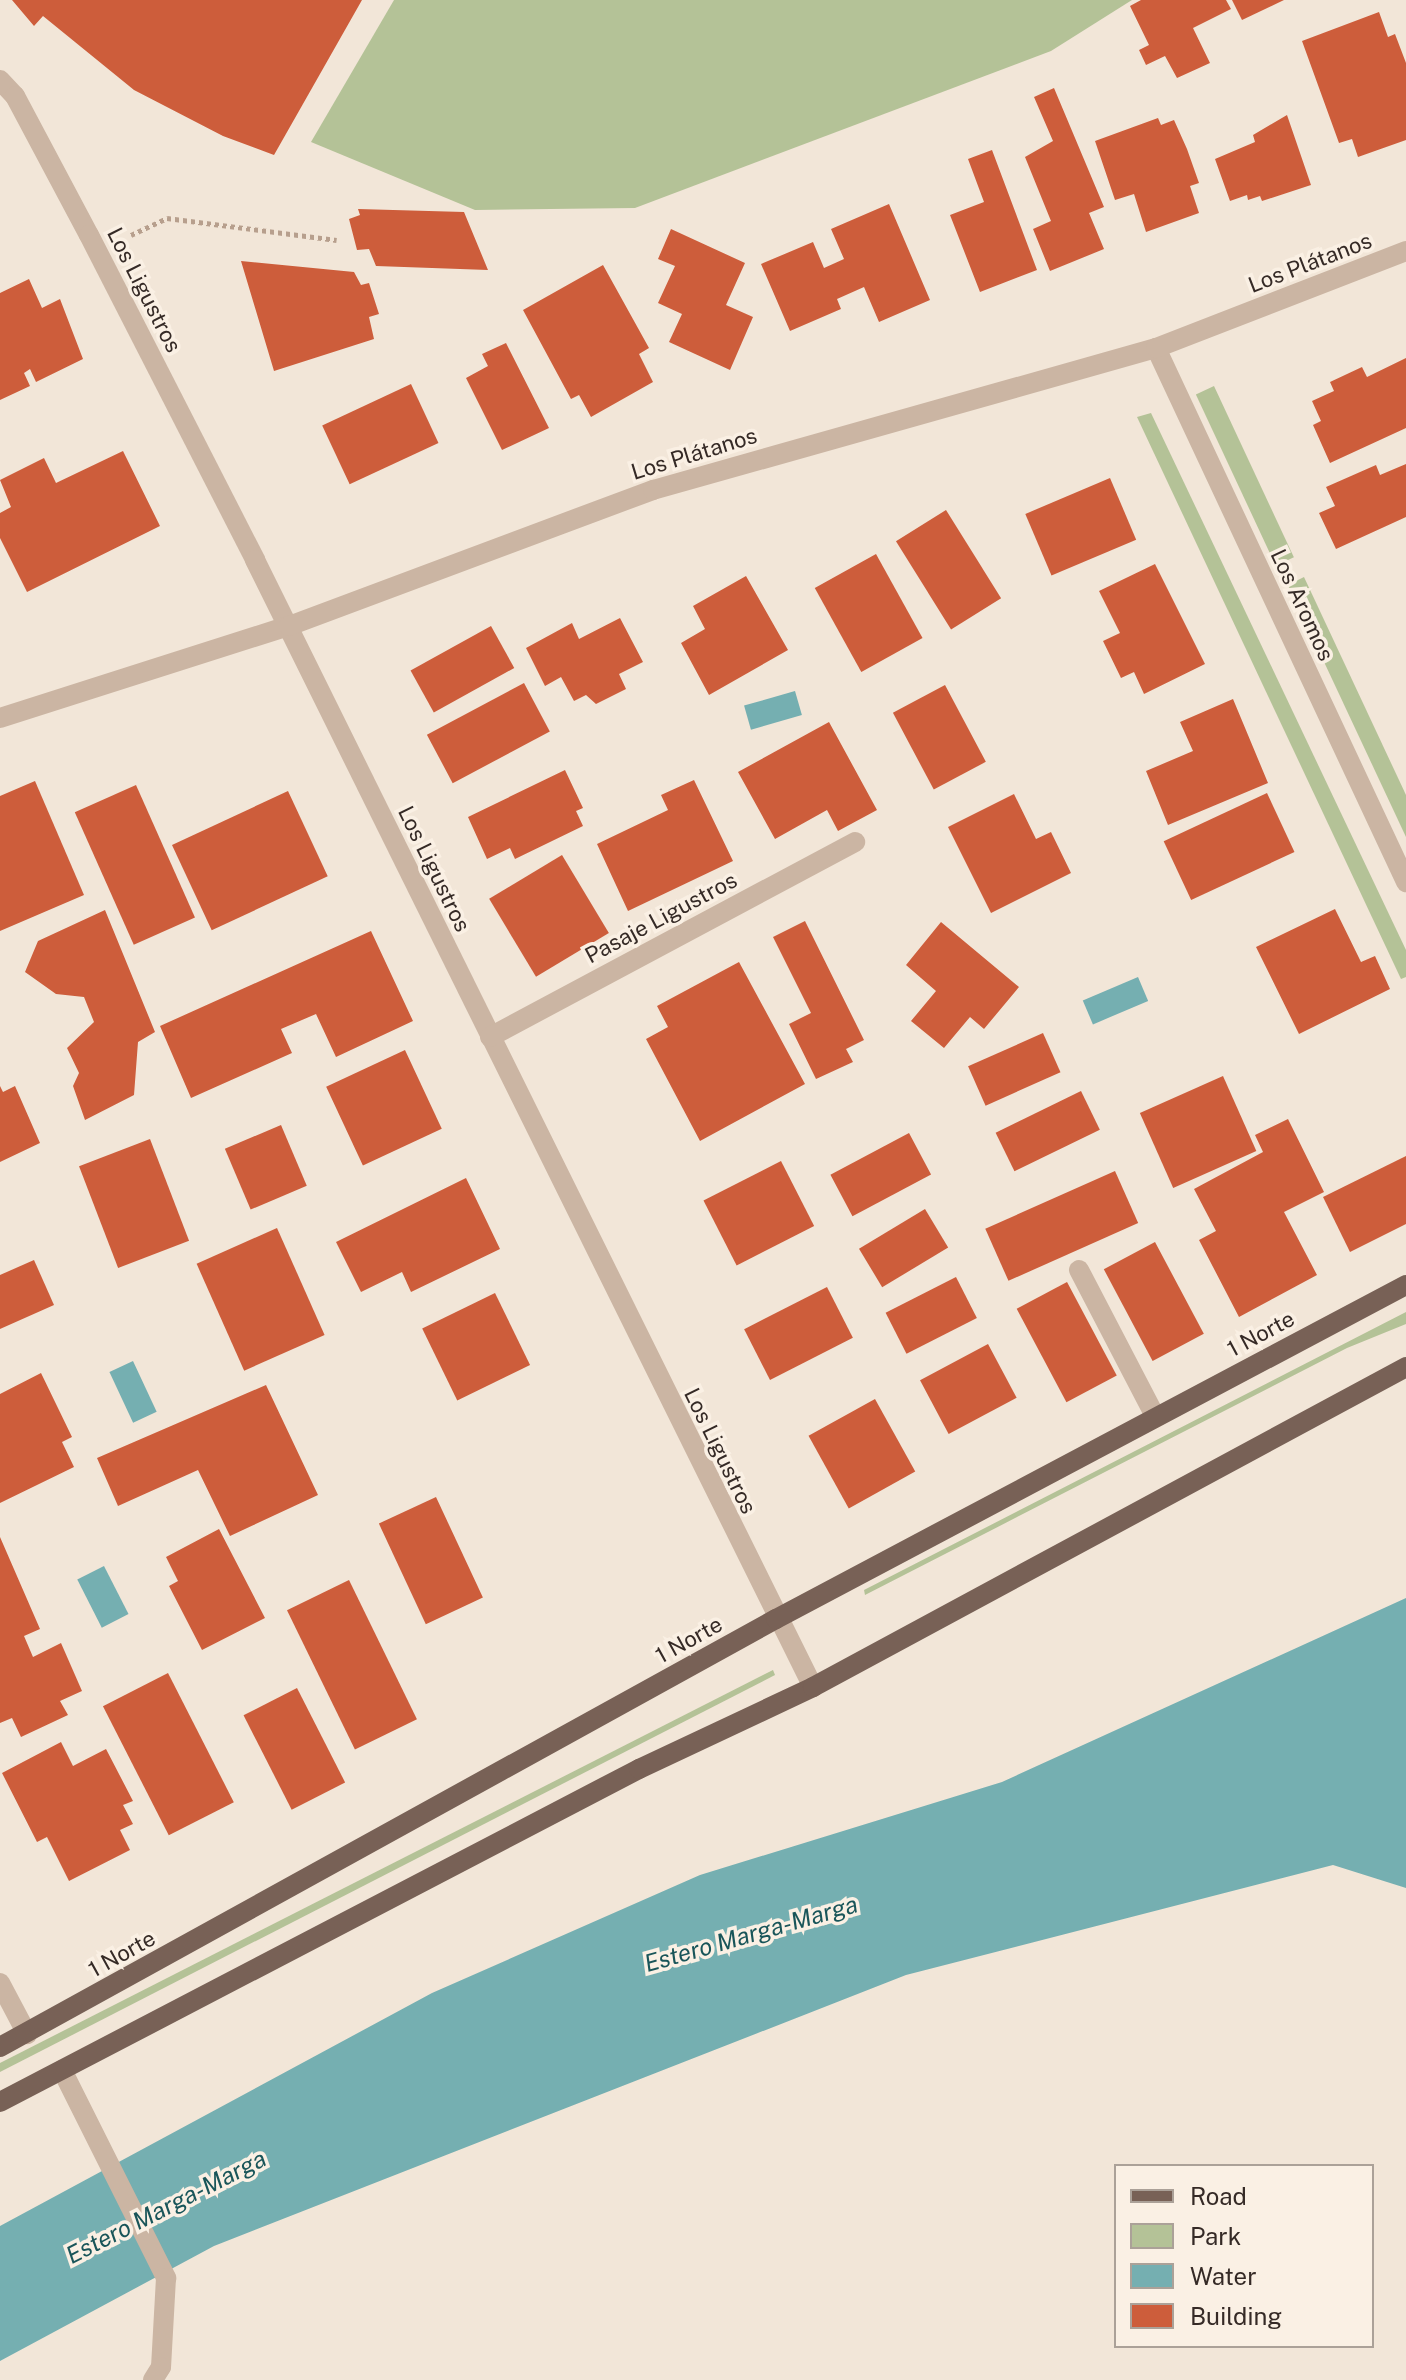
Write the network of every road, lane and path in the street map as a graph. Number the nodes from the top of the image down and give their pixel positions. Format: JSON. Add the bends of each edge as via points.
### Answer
{"nodes":[{"id":1,"x":0,"y":80,"type":"edge"},
{"id":2,"x":337,"y":240,"type":"dead end"},
{"id":3,"x":98,"y":251,"type":"junction"},
{"id":4,"x":1406,"y":251,"type":"edge"},
{"id":5,"x":1156,"y":348,"type":"junction"},
{"id":6,"x":289,"y":626,"type":"junction"},
{"id":7,"x":0,"y":718,"type":"edge"},
{"id":8,"x":855,"y":842,"type":"dead end"},
{"id":9,"x":1406,"y":882,"type":"edge"},
{"id":10,"x":490,"y":1037,"type":"junction"},
{"id":11,"x":1079,"y":1270,"type":"dead end"},
{"id":12,"x":1406,"y":1285,"type":"edge"},
{"id":13,"x":1406,"y":1367,"type":"edge"},
{"id":14,"x":1155,"y":1416,"type":"junction"},
{"id":15,"x":776,"y":1619,"type":"junction"},
{"id":16,"x":813,"y":1687,"type":"junction"},
{"id":17,"x":0,"y":1983,"type":"edge"},
{"id":18,"x":27,"y":2034,"type":"junction"},
{"id":19,"x":0,"y":2047,"type":"edge"},
{"id":20,"x":62,"y":2070,"type":"junction"},
{"id":21,"x":0,"y":2102,"type":"edge"},
{"id":22,"x":153,"y":2380,"type":"edge"}],
"edges":[{"from":1,"to":3,"type":"street","name":"Los Ligustros","via":[[15,96]]},
{"from":2,"to":3,"type":"path","via":[[167,218]]},
{"from":3,"to":6,"type":"street","name":"Los Ligustros"},
{"from":4,"to":5,"type":"street","name":"Los Plátanos"},
{"from":5,"to":6,"type":"street","name":"Los Plátanos","via":[[653,490]]},
{"from":5,"to":9,"type":"street","name":"Los Aromos"},
{"from":6,"to":7,"type":"street","name":"Los Plátanos"},
{"from":6,"to":10,"type":"street","name":"Los Ligustros"},
{"from":8,"to":10,"type":"street","name":"Pasaje Ligustros"},
{"from":10,"to":15,"type":"street","name":"Los Ligustros"},
{"from":11,"to":14,"type":"street"},
{"from":12,"to":14,"type":"main road","name":"1 Norte"},
{"from":13,"to":16,"type":"main road"},
{"from":14,"to":15,"type":"main road","name":"1 Norte"},
{"from":15,"to":16,"type":"street","name":"Los Ligustros"},
{"from":15,"to":18,"type":"main road","name":"1 Norte"},
{"from":16,"to":20,"type":"main road","via":[[639,1769]]},
{"from":17,"to":18,"type":"street"},
{"from":18,"to":19,"type":"main road","name":"1 Norte"},
{"from":20,"to":21,"type":"main road"},
{"from":20,"to":22,"type":"street","via":[[166,2278],[161,2367]]}]}
